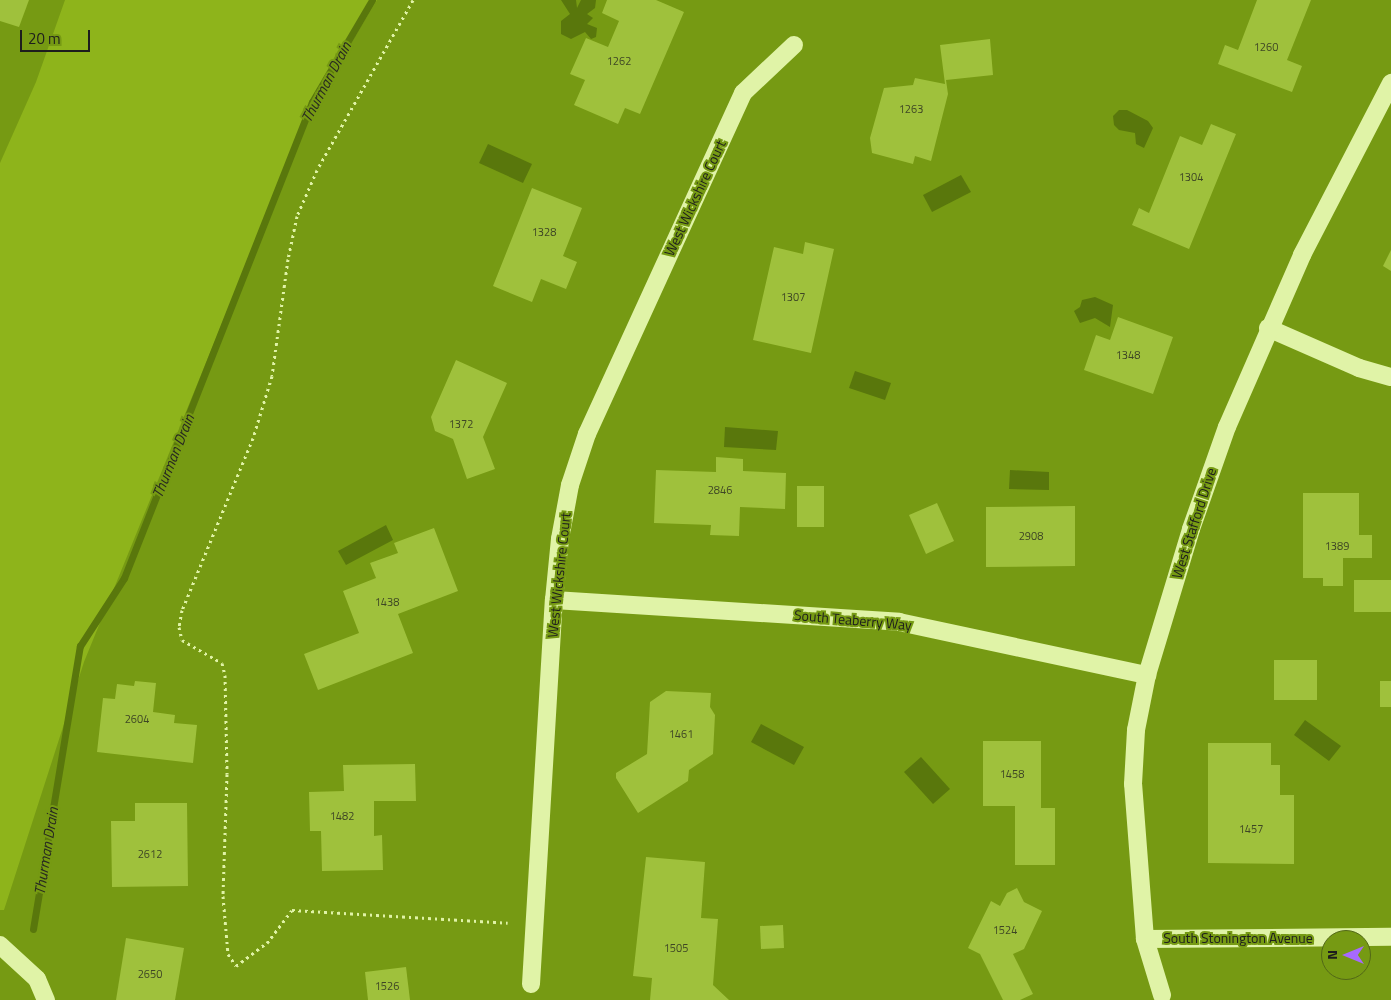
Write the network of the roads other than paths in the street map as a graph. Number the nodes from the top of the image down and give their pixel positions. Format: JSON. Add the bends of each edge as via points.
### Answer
{"nodes":[{"id":1,"x":794,"y":45,"type":"dead end"},
{"id":2,"x":1391,"y":83,"type":"edge"},
{"id":3,"x":1268,"y":328,"type":"junction"},
{"id":4,"x":1391,"y":377,"type":"edge"},
{"id":5,"x":554,"y":600,"type":"junction"},
{"id":6,"x":1147,"y":676,"type":"junction"},
{"id":7,"x":1391,"y":937,"type":"edge"},
{"id":8,"x":1144,"y":938,"type":"junction"},
{"id":9,"x":0,"y":945,"type":"edge"},
{"id":10,"x":531,"y":984,"type":"dead end"},
{"id":11,"x":1162,"y":995,"type":"dead end"},
{"id":12,"x":46,"y":1000,"type":"edge"}],
"edges":[{"from":1,"to":5,"type":"street","name":"West Wickshire Court","via":[[743,93],[587,434],[570,485]]},
{"from":2,"to":3,"type":"street","name":"West Stafford Drive"},
{"from":3,"to":4,"type":"street","via":[[1359,368]]},
{"from":3,"to":6,"type":"street","name":"West Stafford Drive","via":[[1226,427],[1191,529]]},
{"from":5,"to":6,"type":"street","name":"South Teaberry Way","via":[[900,622]]},
{"from":5,"to":10,"type":"street","name":"West Wickshire Court"},
{"from":6,"to":8,"type":"street","name":"West Stafford Drive","via":[[1136,730],[1133,784]]},
{"from":7,"to":8,"type":"street","name":"South Stonington Avenue"},
{"from":8,"to":11,"type":"street","name":"West Stafford Drive"},
{"from":9,"to":12,"type":"street","via":[[37,979]]}]}
